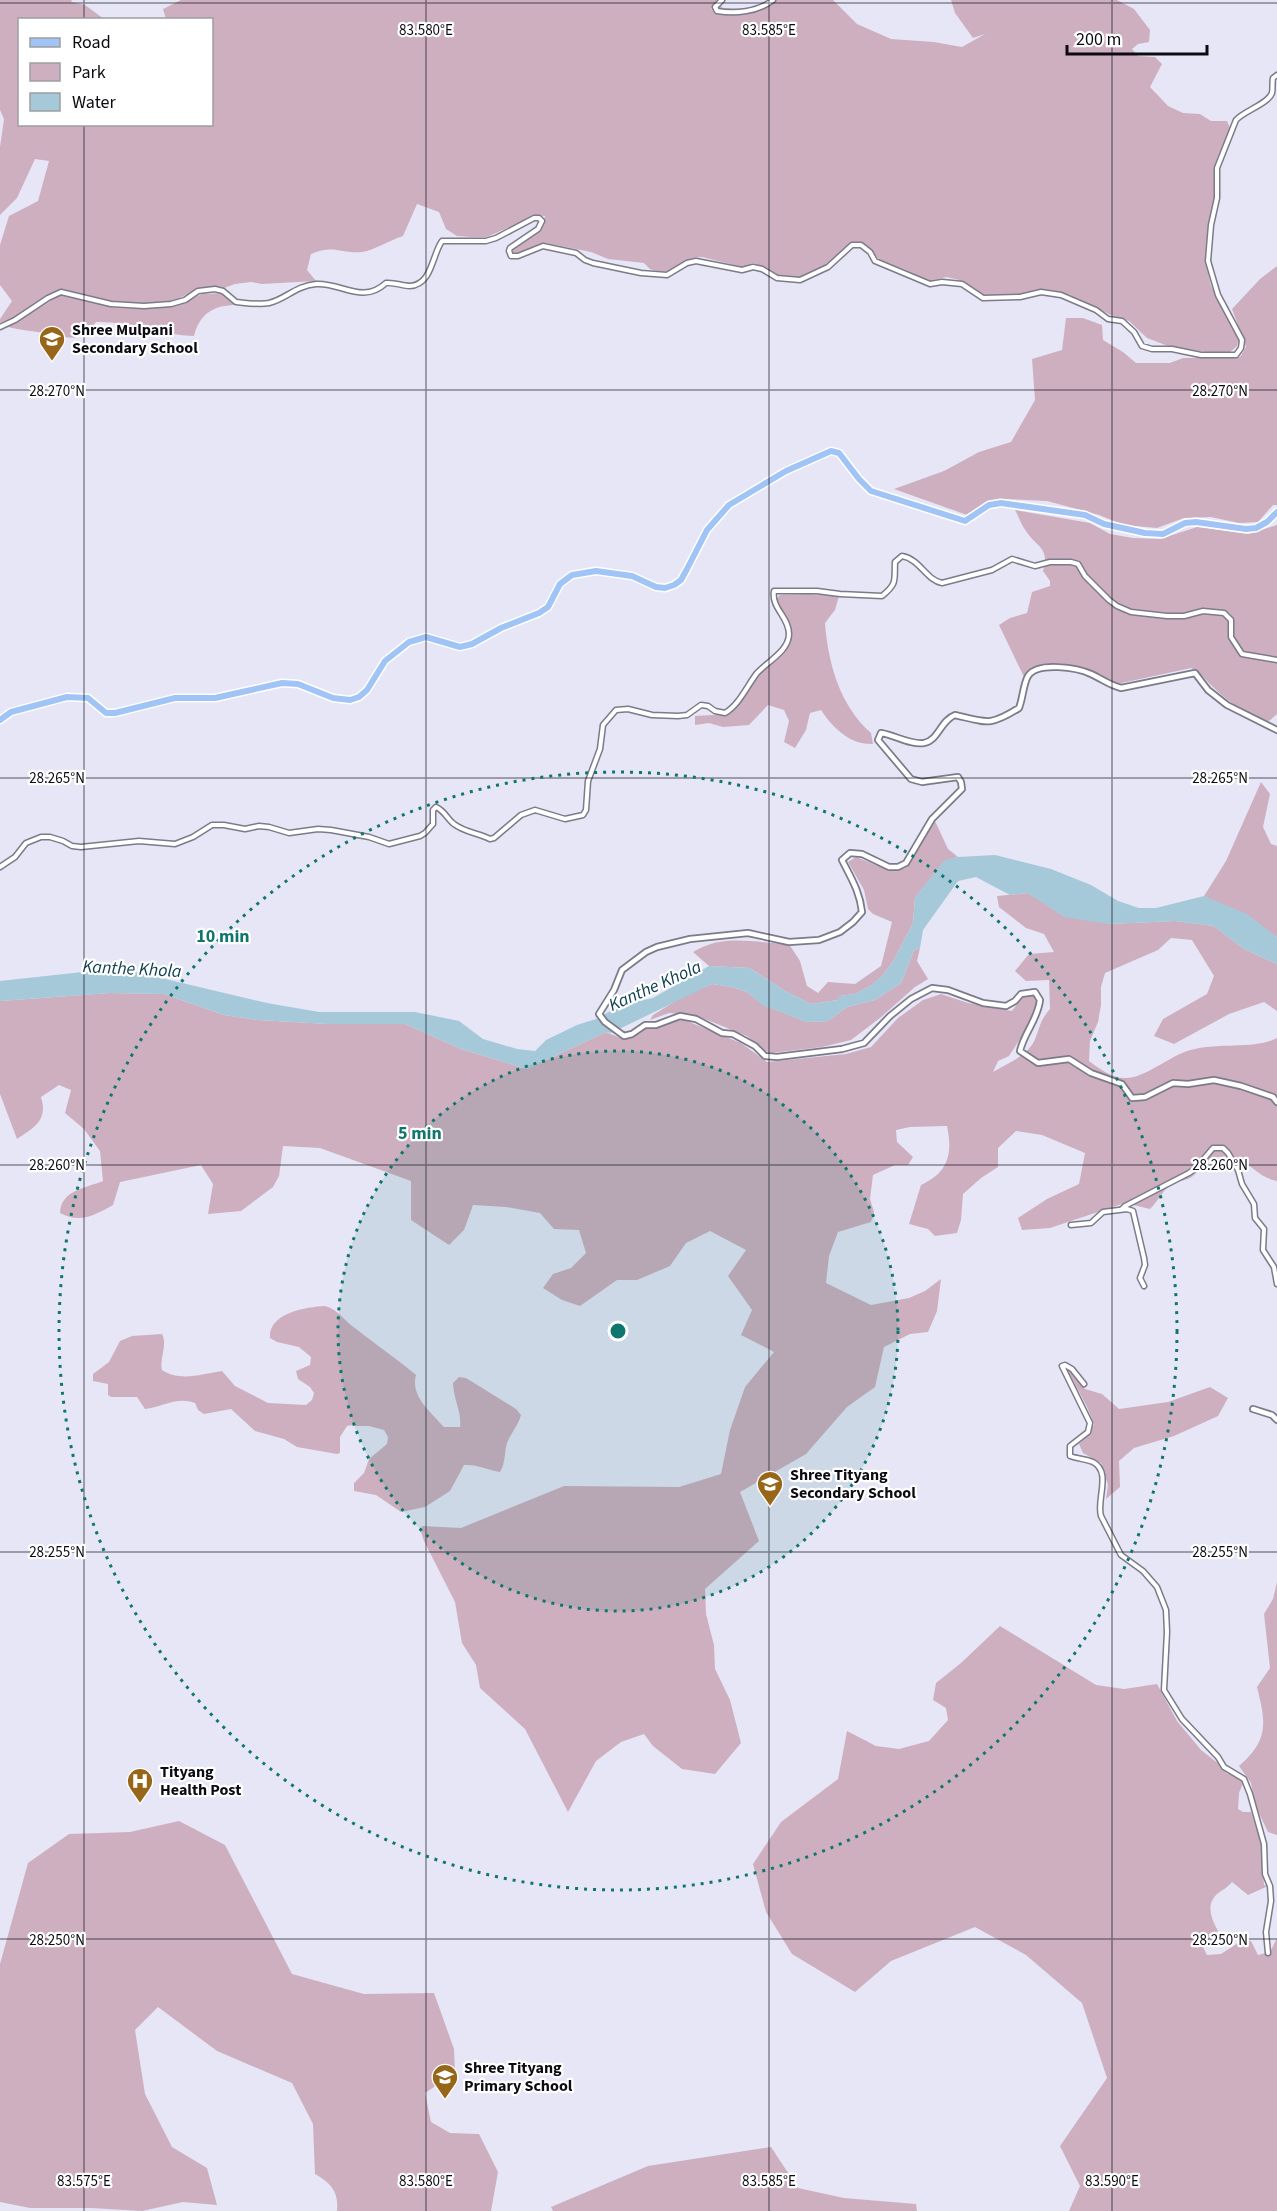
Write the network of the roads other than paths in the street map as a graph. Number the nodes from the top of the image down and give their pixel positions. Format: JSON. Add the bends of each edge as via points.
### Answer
{"nodes":[{"id":1,"x":722,"y":0,"type":"edge"},
{"id":2,"x":773,"y":0,"type":"edge"},
{"id":3,"x":1277,"y":75,"type":"edge"},
{"id":4,"x":0,"y":327,"type":"edge"},
{"id":5,"x":1277,"y":512,"type":"edge"},
{"id":6,"x":1277,"y":660,"type":"edge"},
{"id":7,"x":0,"y":720,"type":"edge"},
{"id":8,"x":1277,"y":730,"type":"edge"},
{"id":9,"x":0,"y":867,"type":"edge"},
{"id":10,"x":1277,"y":1102,"type":"edge"},
{"id":11,"x":1122,"y":1209,"type":"junction"},
{"id":12,"x":1071,"y":1225,"type":"dead end"},
{"id":13,"x":1277,"y":1284,"type":"edge"},
{"id":14,"x":1144,"y":1286,"type":"dead end"},
{"id":15,"x":1084,"y":1384,"type":"dead end"},
{"id":16,"x":1253,"y":1409,"type":"dead end"},
{"id":17,"x":1277,"y":1420,"type":"edge"},
{"id":18,"x":1268,"y":1953,"type":"dead end"}],
"edges":[{"from":1,"to":2,"type":"street","via":[[715,7],[717,11],[740,13]]},
{"from":3,"to":4,"type":"street","via":[[1273,78],[1272,94],[1236,120],[1217,168],[1218,198],[1210,225],[1208,261],[1218,295],[1242,340],[1236,355],[1201,355],[1142,346],[1122,321],[1108,319],[1061,295],[1041,292],[983,298],[962,284],[930,284],[875,261],[861,245],[852,245],[828,267],[800,280],[777,278],[753,267],[742,270],[696,261],[667,275],[641,273],[585,261],[576,253],[543,246],[511,256],[510,248],[538,229],[542,221],[539,218],[486,241],[442,241],[425,278],[412,286],[386,283],[365,293],[315,284],[268,303],[236,302],[214,289],[198,291],[171,304],[128,306],[61,292]]},
{"from":5,"to":7,"type":"main road","via":[[1256,528],[1196,522],[1163,534],[1125,530],[1085,515],[1000,503],[989,505],[965,521],[871,491],[839,453],[831,451],[786,471],[729,505],[707,530],[681,580],[674,585],[665,588],[632,576],[596,571],[572,575],[560,584],[548,607],[472,644],[460,647],[426,637],[409,642],[385,661],[368,690],[350,700],[282,683],[215,698],[175,698],[115,713],[106,713],[88,698],[67,697],[11,712]]},
{"from":6,"to":9,"type":"street","via":[[1242,654],[1231,637],[1231,620],[1224,613],[1203,611],[1167,616],[1131,612],[1117,606],[1085,576],[1078,564],[1071,562],[1039,566],[1012,558],[992,570],[942,583],[935,582],[914,560],[902,556],[896,562],[893,587],[882,596],[774,591],[774,602],[789,631],[786,645],[756,675],[731,710],[725,713],[700,705],[687,715],[678,716],[616,710],[603,725],[583,815],[565,819],[535,810],[521,815],[490,839],[464,830],[436,807],[433,824],[425,834],[389,844],[331,830],[289,833],[269,827],[212,825],[175,844],[139,841],[81,848],[41,837],[26,843]]},
{"from":8,"to":10,"type":"street","via":[[1227,705],[1195,673],[1121,688],[1092,674],[1061,666],[1032,672],[1019,708],[996,720],[986,723],[955,715],[944,720],[925,743],[881,734],[878,740],[911,779],[922,782],[958,777],[962,789],[932,819],[906,863],[889,867],[862,854],[845,856],[843,860],[858,890],[862,912],[853,922],[819,940],[789,942],[748,933],[657,947],[622,970],[599,1014],[624,1036],[645,1025],[680,1016],[696,1019],[722,1033],[733,1034],[765,1056],[777,1058],[864,1043],[911,999],[932,988],[1006,1006],[1021,994],[1035,992],[1040,1000],[1039,1011],[1020,1051],[1038,1063],[1069,1059],[1091,1073],[1122,1084],[1132,1098],[1145,1097],[1173,1083],[1214,1080],[1273,1097]]},
{"from":11,"to":12,"type":"street","via":[[1103,1212],[1091,1223]]},
{"from":11,"to":13,"type":"street","via":[[1189,1173],[1214,1148],[1223,1148],[1252,1198],[1255,1218],[1264,1229],[1263,1250],[1274,1267]]},
{"from":11,"to":14,"type":"street","via":[[1130,1209],[1135,1215],[1145,1265],[1140,1278]]},
{"from":15,"to":18,"type":"street","via":[[1072,1369],[1062,1366],[1090,1423],[1088,1432],[1070,1446],[1070,1456],[1095,1463],[1101,1469],[1101,1516],[1121,1555],[1143,1570],[1157,1587],[1167,1621],[1164,1689],[1182,1719],[1224,1767],[1244,1779],[1250,1794],[1264,1844],[1265,1874],[1270,1886]]},
{"from":16,"to":17,"type":"street"}]}
